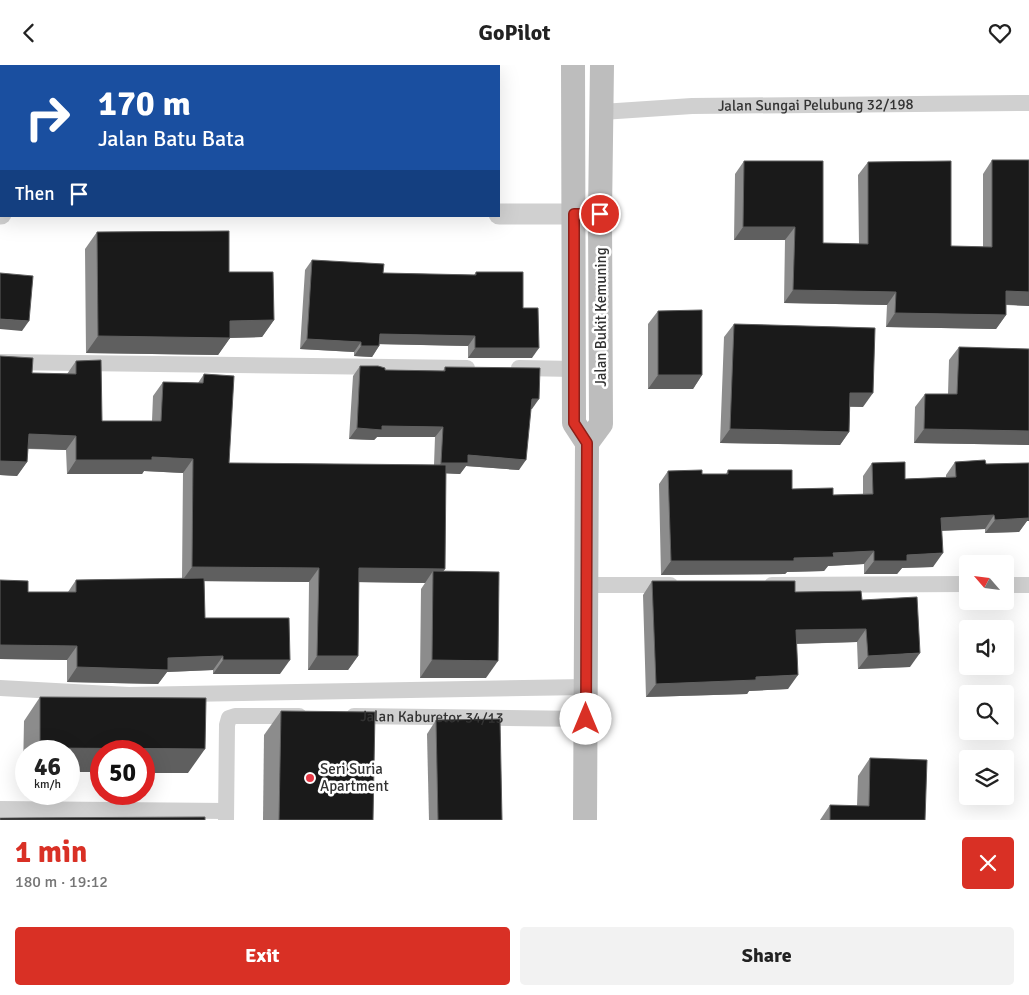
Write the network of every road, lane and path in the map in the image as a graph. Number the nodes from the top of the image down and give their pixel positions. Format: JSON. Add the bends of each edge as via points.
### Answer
{"nodes":[{"id":1,"x":572,"y":65,"type":"edge"},
{"id":2,"x":602,"y":65,"type":"edge"},
{"id":3,"x":1029,"y":103,"type":"edge"},
{"id":4,"x":602,"y":112,"type":"junction"},
{"id":5,"x":500,"y":214,"type":"edge"},
{"id":6,"x":574,"y":214,"type":"junction"},
{"id":7,"x":600,"y":214,"type":"junction"},
{"id":8,"x":0,"y":362,"type":"edge"},
{"id":9,"x":486,"y":368,"type":"edge"},
{"id":10,"x":505,"y":368,"type":"edge"},
{"id":11,"x":575,"y":369,"type":"junction"},
{"id":12,"x":587,"y":443,"type":"junction"},
{"id":13,"x":959,"y":584,"type":"edge"},
{"id":14,"x":586,"y":585,"type":"junction"},
{"id":15,"x":684,"y":585,"type":"edge"},
{"id":16,"x":752,"y":585,"type":"edge"},
{"id":17,"x":1014,"y":585,"type":"edge"},
{"id":18,"x":1029,"y":585,"type":"edge"},
{"id":19,"x":0,"y":687,"type":"edge"},
{"id":20,"x":586,"y":687,"type":"junction"},
{"id":21,"x":312,"y":716,"type":"edge"},
{"id":22,"x":341,"y":716,"type":"edge"},
{"id":23,"x":586,"y":719,"type":"junction"},
{"id":24,"x":0,"y":809,"type":"edge"},
{"id":25,"x":226,"y":815,"type":"edge"},
{"id":26,"x":585,"y":820,"type":"edge"}],
"edges":[{"from":1,"to":6,"type":"main road","name":"Jalan Bukit Kemuning"},
{"from":2,"to":4,"type":"main road","name":"Jalan Bukit Kemuning"},
{"from":3,"to":4,"type":"street","name":"Jalan Sungai Pelubung 32/198","via":[[692,106]]},
{"from":4,"to":7,"type":"main road","name":"Jalan Bukit Kemuning"},
{"from":5,"to":6,"type":"street"},
{"from":6,"to":7,"type":"street"},
{"from":6,"to":11,"type":"main road","name":"Jalan Bukit Kemuning"},
{"from":7,"to":12,"type":"main road","name":"Jalan Bukit Kemuning","via":[[601,424]]},
{"from":8,"to":9,"type":"street"},
{"from":10,"to":11,"type":"street"},
{"from":11,"to":12,"type":"main road","name":"Jalan Bukit Kemuning","via":[[574,423]]},
{"from":12,"to":14,"type":"main road"},
{"from":13,"to":16,"type":"street"},
{"from":14,"to":15,"type":"street"},
{"from":14,"to":20,"type":"main road"},
{"from":17,"to":18,"type":"street"},
{"from":19,"to":20,"type":"street","via":[[129,695]]},
{"from":20,"to":23,"type":"main road"},
{"from":21,"to":25,"type":"street","via":[[235,716],[229,719],[226,725]]},
{"from":22,"to":23,"type":"street","name":"Jalan Kaburetor 34/13"},
{"from":23,"to":26,"type":"main road"},
{"from":24,"to":25,"type":"street"}]}
